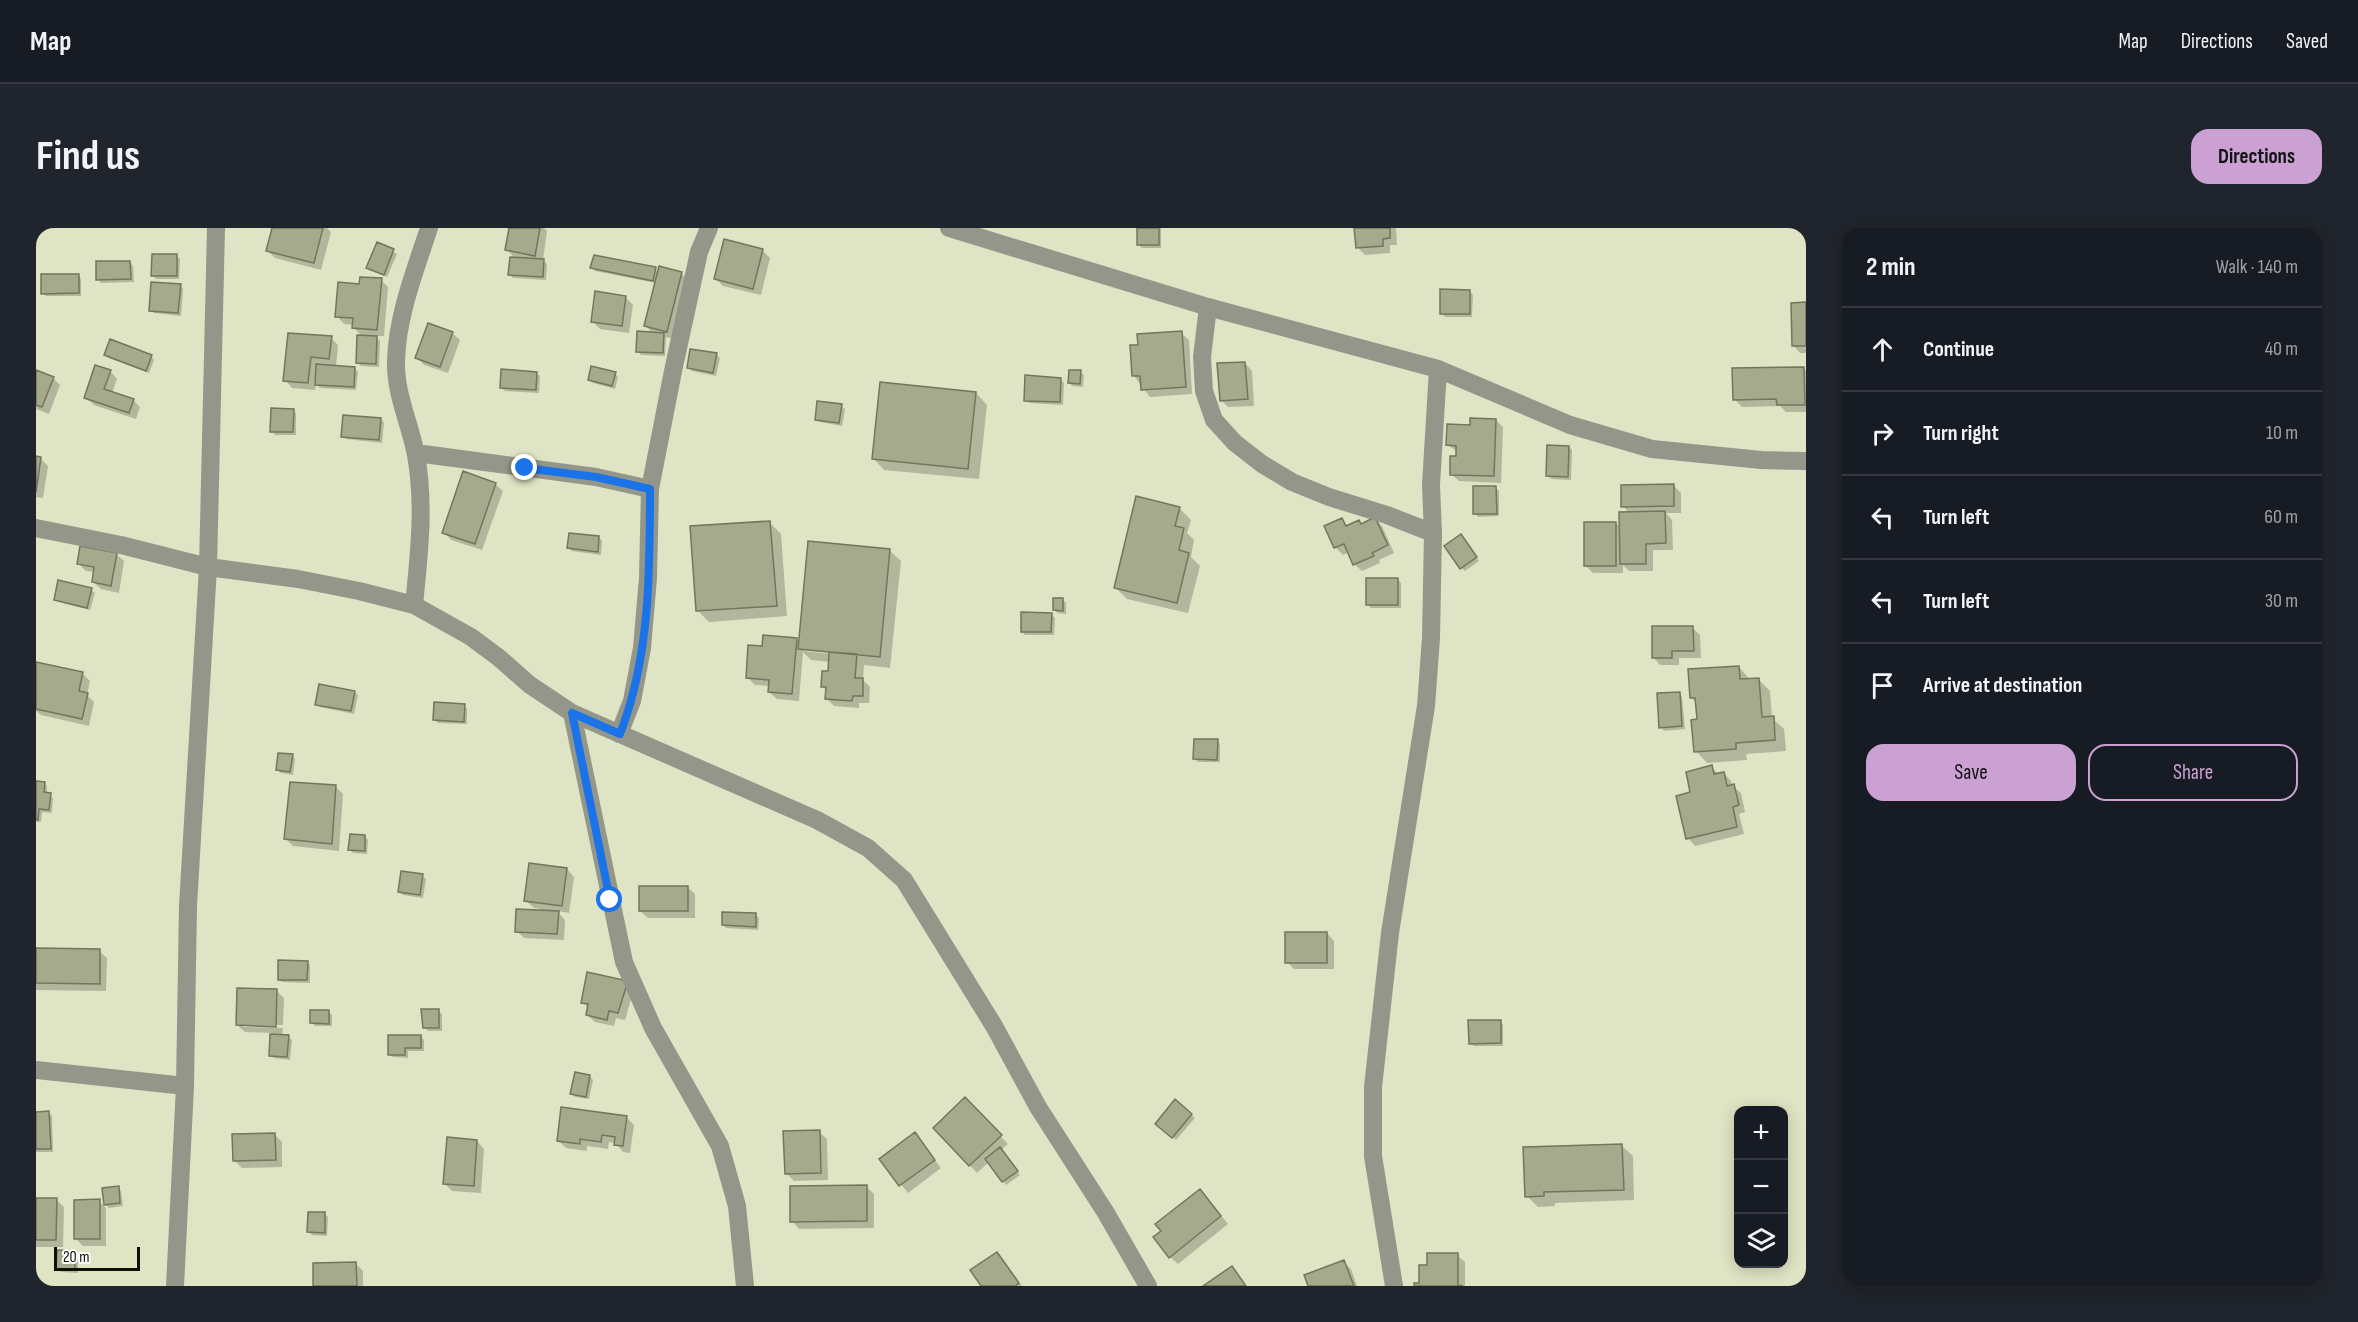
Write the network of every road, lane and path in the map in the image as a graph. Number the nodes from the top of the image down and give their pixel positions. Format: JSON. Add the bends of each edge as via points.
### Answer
{"nodes":[{"id":1,"x":216,"y":228,"type":"edge"},
{"id":2,"x":429,"y":228,"type":"edge"},
{"id":3,"x":709,"y":228,"type":"edge"},
{"id":4,"x":949,"y":228,"type":"edge"},
{"id":5,"x":1208,"y":307,"type":"junction"},
{"id":6,"x":1438,"y":369,"type":"junction"},
{"id":7,"x":416,"y":453,"type":"junction"},
{"id":8,"x":1806,"y":461,"type":"edge"},
{"id":9,"x":650,"y":489,"type":"junction"},
{"id":10,"x":36,"y":528,"type":"edge"},
{"id":11,"x":1433,"y":533,"type":"junction"},
{"id":12,"x":208,"y":567,"type":"junction"},
{"id":13,"x":414,"y":605,"type":"junction"},
{"id":14,"x":572,"y":713,"type":"junction"},
{"id":15,"x":620,"y":734,"type":"junction"},
{"id":16,"x":36,"y":1070,"type":"edge"},
{"id":17,"x":184,"y":1086,"type":"junction"},
{"id":18,"x":175,"y":1286,"type":"edge"},
{"id":19,"x":745,"y":1286,"type":"edge"},
{"id":20,"x":1148,"y":1286,"type":"edge"},
{"id":21,"x":1394,"y":1286,"type":"edge"}],
"edges":[{"from":1,"to":12,"type":"street"},
{"from":2,"to":7,"type":"street","via":[[401,325],[396,363],[400,395]]},
{"from":3,"to":9,"type":"street","via":[[699,252]]},
{"from":4,"to":5,"type":"street"},
{"from":5,"to":6,"type":"street"},
{"from":5,"to":11,"type":"street","via":[[1202,357],[1204,391],[1214,420],[1235,443],[1292,482]]},
{"from":6,"to":8,"type":"street","via":[[1570,425],[1652,449]]},
{"from":6,"to":11,"type":"street","via":[[1431,485]]},
{"from":7,"to":9,"type":"street","via":[[596,477]]},
{"from":7,"to":13,"type":"street","via":[[422,509]]},
{"from":9,"to":15,"type":"street","via":[[642,648],[632,701]]},
{"from":10,"to":12,"type":"street"},
{"from":11,"to":21,"type":"street","via":[[1426,706],[1390,933],[1373,1087],[1373,1156]]},
{"from":12,"to":13,"type":"street","via":[[318,583]]},
{"from":12,"to":17,"type":"street","via":[[188,906]]},
{"from":13,"to":14,"type":"street","via":[[471,637]]},
{"from":14,"to":15,"type":"street"},
{"from":14,"to":19,"type":"street","via":[[624,962],[653,1028],[720,1146],[737,1206]]},
{"from":15,"to":20,"type":"street","via":[[817,820],[868,848],[904,880]]},
{"from":16,"to":17,"type":"street"},
{"from":17,"to":18,"type":"street"}]}
